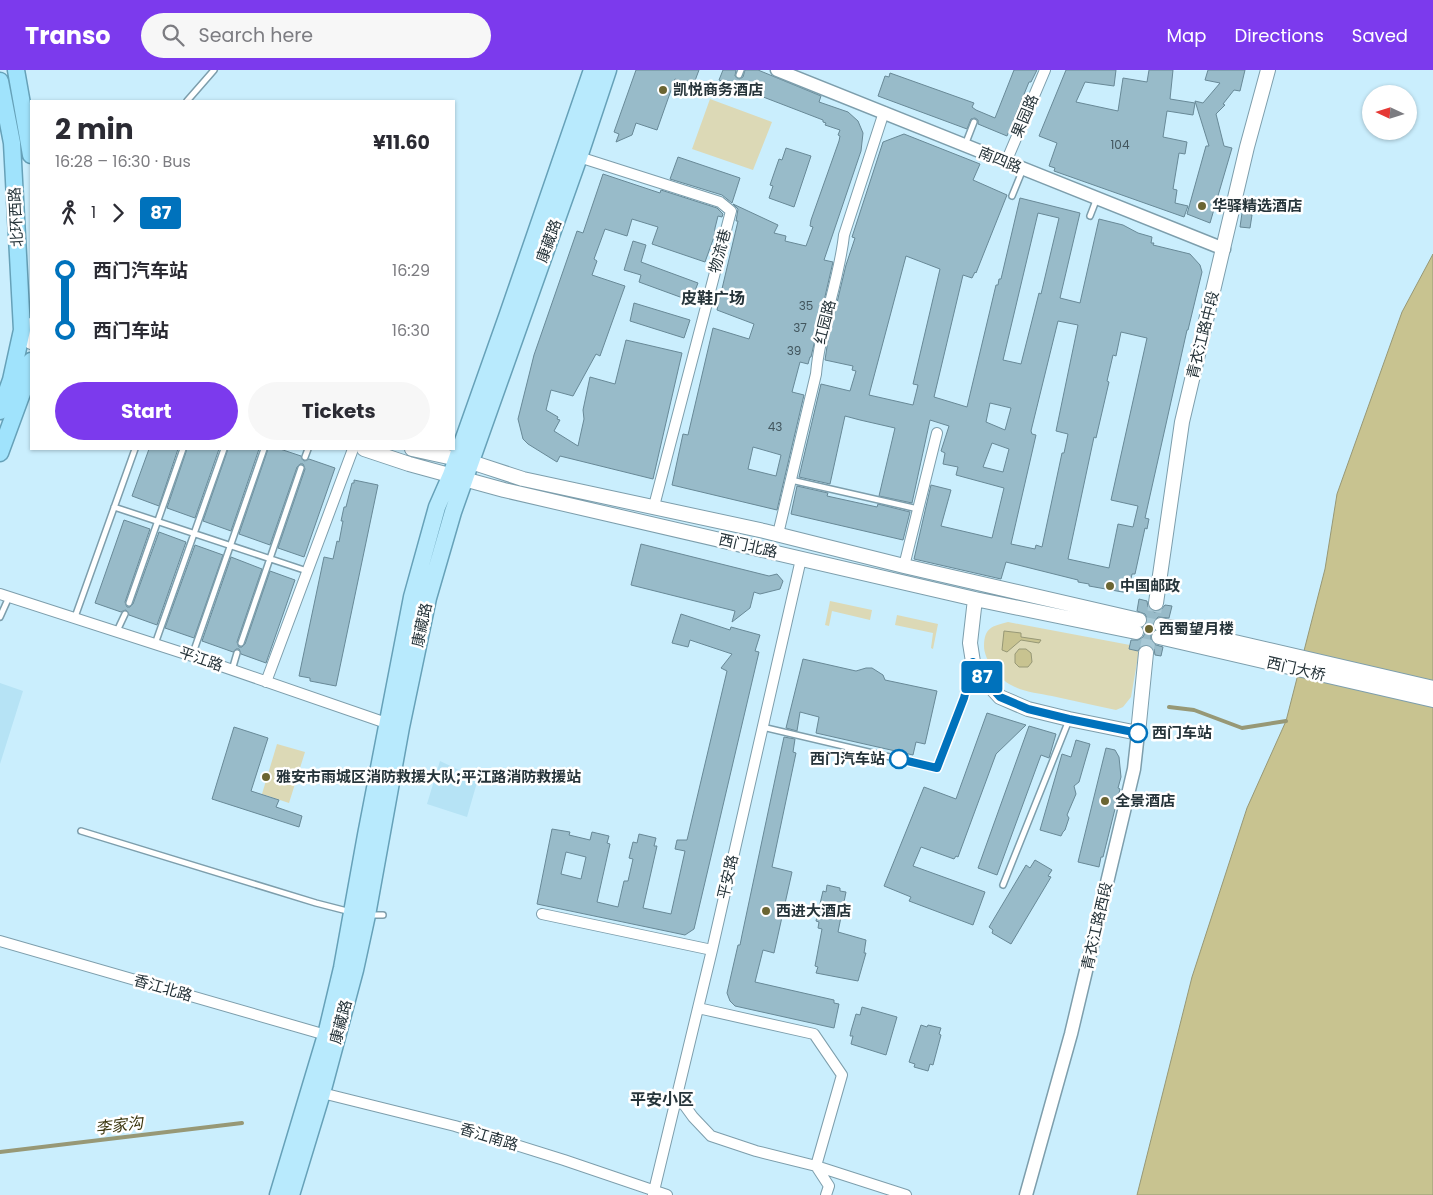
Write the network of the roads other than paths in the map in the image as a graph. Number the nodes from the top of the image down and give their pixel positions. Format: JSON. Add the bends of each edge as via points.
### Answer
{"nodes":[{"id":1,"x":16,"y":70,"type":"edge"},
{"id":2,"x":214,"y":70,"type":"edge"},
{"id":3,"x":592,"y":70,"type":"edge"},
{"id":4,"x":608,"y":70,"type":"edge"},
{"id":5,"x":777,"y":70,"type":"edge"},
{"id":6,"x":1045,"y":70,"type":"edge"},
{"id":7,"x":1268,"y":70,"type":"edge"},
{"id":8,"x":0,"y":81,"type":"edge"},
{"id":9,"x":187,"y":100,"type":"edge"},
{"id":10,"x":884,"y":112,"type":"junction"},
{"id":11,"x":974,"y":122,"type":"dead end"},
{"id":12,"x":965,"y":146,"type":"junction"},
{"id":13,"x":30,"y":149,"type":"edge"},
{"id":14,"x":579,"y":158,"type":"junction"},
{"id":15,"x":1006,"y":162,"type":"junction"},
{"id":16,"x":1023,"y":169,"type":"junction"},
{"id":17,"x":1012,"y":196,"type":"dead end"},
{"id":18,"x":1097,"y":198,"type":"junction"},
{"id":19,"x":1090,"y":216,"type":"dead end"},
{"id":20,"x":1224,"y":249,"type":"junction"},
{"id":21,"x":28,"y":332,"type":"edge"},
{"id":22,"x":30,"y":365,"type":"edge"},
{"id":23,"x":2,"y":401,"type":"edge"},
{"id":24,"x":937,"y":433,"type":"dead end"},
{"id":25,"x":134,"y":450,"type":"edge"},
{"id":26,"x":183,"y":450,"type":"edge"},
{"id":27,"x":224,"y":450,"type":"edge"},
{"id":28,"x":264,"y":450,"type":"edge"},
{"id":29,"x":308,"y":450,"type":"edge"},
{"id":30,"x":353,"y":450,"type":"edge"},
{"id":31,"x":367,"y":450,"type":"edge"},
{"id":32,"x":417,"y":450,"type":"edge"},
{"id":33,"x":0,"y":453,"type":"edge"},
{"id":34,"x":305,"y":458,"type":"dead end"},
{"id":35,"x":464,"y":460,"type":"junction"},
{"id":36,"x":301,"y":468,"type":"dead end"},
{"id":37,"x":458,"y":477,"type":"junction"},
{"id":38,"x":791,"y":480,"type":"junction"},
{"id":39,"x":654,"y":506,"type":"junction"},
{"id":40,"x":114,"y":508,"type":"junction"},
{"id":41,"x":918,"y":509,"type":"junction"},
{"id":42,"x":158,"y":522,"type":"junction"},
{"id":43,"x":194,"y":534,"type":"junction"},
{"id":44,"x":778,"y":534,"type":"junction"},
{"id":45,"x":230,"y":546,"type":"junction"},
{"id":46,"x":270,"y":558,"type":"junction"},
{"id":47,"x":801,"y":559,"type":"junction"},
{"id":48,"x":904,"y":566,"type":"junction"},
{"id":49,"x":308,"y":571,"type":"junction"},
{"id":50,"x":5,"y":595,"type":"edge"},
{"id":51,"x":975,"y":600,"type":"junction"},
{"id":52,"x":129,"y":603,"type":"dead end"},
{"id":53,"x":1156,"y":603,"type":"tunnel mouth"},
{"id":54,"x":125,"y":614,"type":"dead end"},
{"id":55,"x":0,"y":617,"type":"edge"},
{"id":56,"x":75,"y":617,"type":"junction"},
{"id":57,"x":117,"y":631,"type":"junction"},
{"id":58,"x":241,"y":643,"type":"dead end"},
{"id":59,"x":154,"y":644,"type":"junction"},
{"id":60,"x":237,"y":653,"type":"dead end"},
{"id":61,"x":1146,"y":653,"type":"tunnel mouth"},
{"id":62,"x":192,"y":656,"type":"junction"},
{"id":63,"x":973,"y":662,"type":"junction"},
{"id":64,"x":232,"y":670,"type":"junction"},
{"id":65,"x":266,"y":682,"type":"junction"},
{"id":66,"x":1433,"y":688,"type":"edge"},
{"id":67,"x":1433,"y":700,"type":"edge"},
{"id":68,"x":1069,"y":719,"type":"junction"},
{"id":69,"x":394,"y":726,"type":"junction"},
{"id":70,"x":762,"y":727,"type":"junction"},
{"id":71,"x":1138,"y":733,"type":"junction"},
{"id":72,"x":80,"y":832,"type":"dead end"},
{"id":73,"x":1003,"y":885,"type":"dead end"},
{"id":74,"x":368,"y":914,"type":"junction"},
{"id":75,"x":542,"y":914,"type":"dead end"},
{"id":76,"x":0,"y":941,"type":"edge"},
{"id":77,"x":712,"y":950,"type":"junction"},
{"id":78,"x":698,"y":1008,"type":"junction"},
{"id":79,"x":326,"y":1035,"type":"junction"},
{"id":80,"x":322,"y":1093,"type":"junction"},
{"id":81,"x":677,"y":1095,"type":"junction"},
{"id":82,"x":816,"y":1166,"type":"junction"},
{"id":83,"x":653,"y":1193,"type":"edge"},
{"id":84,"x":278,"y":1195,"type":"edge"},
{"id":85,"x":291,"y":1195,"type":"edge"},
{"id":86,"x":666,"y":1195,"type":"edge"},
{"id":87,"x":826,"y":1195,"type":"edge"},
{"id":88,"x":906,"y":1195,"type":"edge"},
{"id":89,"x":1026,"y":1195,"type":"edge"}],
"edges":[{"from":1,"to":13,"type":"highway"},
{"from":2,"to":9,"type":"lane"},
{"from":3,"to":35,"type":"main road","name":"康藏路"},
{"from":4,"to":14,"type":"main road","name":"康藏路"},
{"from":5,"to":10,"type":"street","name":"南四路"},
{"from":6,"to":15,"type":"street","name":"果园路"},
{"from":7,"to":20,"type":"main road","name":"青衣江路中段"},
{"from":8,"to":21,"type":"highway","name":"北环西路","via":[[12,143]]},
{"from":10,"to":12,"type":"street","name":"南四路"},
{"from":10,"to":38,"type":"street","name":"红园路","via":[[844,235]]},
{"from":11,"to":12,"type":"lane"},
{"from":12,"to":15,"type":"street","name":"南四路"},
{"from":14,"to":35,"type":"main road","name":"康藏路"},
{"from":14,"to":39,"type":"street","name":"物流巷","via":[[720,202],[734,211]]},
{"from":15,"to":16,"type":"street","name":"南四路"},
{"from":16,"to":17,"type":"lane"},
{"from":16,"to":18,"type":"street","name":"南四路"},
{"from":18,"to":19,"type":"lane"},
{"from":18,"to":20,"type":"street","name":"南四路"},
{"from":20,"to":53,"type":"main road","name":"青衣江路中段","via":[[1182,422]]},
{"from":21,"to":23,"type":"highway","name":"北环西路"},
{"from":22,"to":33,"type":"highway"},
{"from":24,"to":41,"type":"street"},
{"from":25,"to":40,"type":"lane"},
{"from":26,"to":42,"type":"lane"},
{"from":27,"to":43,"type":"lane"},
{"from":28,"to":45,"type":"lane"},
{"from":29,"to":34,"type":"lane"},
{"from":30,"to":49,"type":"street"},
{"from":31,"to":37,"type":"main road","name":"西门北路"},
{"from":32,"to":35,"type":"main road","name":"西门北路"},
{"from":35,"to":37,"type":"main road","name":"康藏路"},
{"from":35,"to":39,"type":"main road","name":"西门北路","via":[[523,478]]},
{"from":36,"to":46,"type":"lane"},
{"from":37,"to":47,"type":"main road","name":"西门北路"},
{"from":37,"to":69,"type":"main road","name":"康藏路","via":[[437,507],[412,597]]},
{"from":38,"to":41,"type":"lane"},
{"from":38,"to":44,"type":"street","name":"红园路"},
{"from":39,"to":44,"type":"main road","name":"西门北路"},
{"from":40,"to":42,"type":"lane"},
{"from":40,"to":56,"type":"lane"},
{"from":41,"to":48,"type":"street"},
{"from":42,"to":43,"type":"lane"},
{"from":42,"to":52,"type":"lane"},
{"from":43,"to":45,"type":"lane"},
{"from":43,"to":59,"type":"lane"},
{"from":44,"to":48,"type":"main road","name":"西门北路"},
{"from":45,"to":46,"type":"lane"},
{"from":45,"to":62,"type":"lane"},
{"from":46,"to":49,"type":"lane"},
{"from":46,"to":58,"type":"lane"},
{"from":47,"to":51,"type":"main road","name":"西门北路"},
{"from":47,"to":70,"type":"street","name":"平安路"},
{"from":48,"to":51,"type":"main road","name":"西门北路","via":[[1137,626]]},
{"from":49,"to":65,"type":"street"},
{"from":50,"to":55,"type":"lane"},
{"from":50,"to":56,"type":"street","name":"平江路"},
{"from":51,"to":63,"type":"main road","via":[[970,643]]},
{"from":54,"to":57,"type":"lane"},
{"from":56,"to":57,"type":"street","name":"平江路"},
{"from":57,"to":59,"type":"street","name":"平江路"},
{"from":59,"to":62,"type":"street","name":"平江路"},
{"from":60,"to":64,"type":"lane"},
{"from":61,"to":71,"type":"main road","name":"青衣江路西段"},
{"from":62,"to":64,"type":"street","name":"平江路"},
{"from":63,"to":68,"type":"main road","via":[[1000,697],[1028,709]]},
{"from":63,"to":70,"type":"lane","via":[[964,698],[937,768]]},
{"from":64,"to":65,"type":"street","name":"平江路"},
{"from":65,"to":69,"type":"street","name":"平江路"},
{"from":66,"to":67,"type":"main road","name":"西门大桥","via":[[1160,631]]},
{"from":68,"to":71,"type":"main road"},
{"from":68,"to":73,"type":"lane"},
{"from":69,"to":74,"type":"main road","name":"康藏路"},
{"from":70,"to":77,"type":"street","name":"平安路"},
{"from":71,"to":89,"type":"street","name":"青衣江路西段","via":[[1134,769],[1071,1034]]},
{"from":72,"to":74,"type":"lane","via":[[316,903]]},
{"from":74,"to":79,"type":"main road","name":"康藏路","via":[[342,968]]},
{"from":74,"to":80,"type":"main road","name":"康藏路"},
{"from":75,"to":77,"type":"street"},
{"from":76,"to":79,"type":"street","name":"香江北路"},
{"from":77,"to":78,"type":"street","name":"平安路"},
{"from":78,"to":81,"type":"street","name":"平安路"},
{"from":78,"to":82,"type":"street","via":[[814,1034],[842,1076]]},
{"from":79,"to":84,"type":"main road","name":"康藏路"},
{"from":80,"to":83,"type":"street","name":"香江南路","via":[[455,1126],[564,1160]]},
{"from":80,"to":85,"type":"main road","name":"康藏路"},
{"from":81,"to":82,"type":"street","via":[[711,1136]]},
{"from":81,"to":83,"type":"street","name":"平安路"},
{"from":82,"to":87,"type":"street","via":[[829,1186]]},
{"from":82,"to":88,"type":"street"},
{"from":83,"to":86,"type":"street","name":"香江南路"}]}
